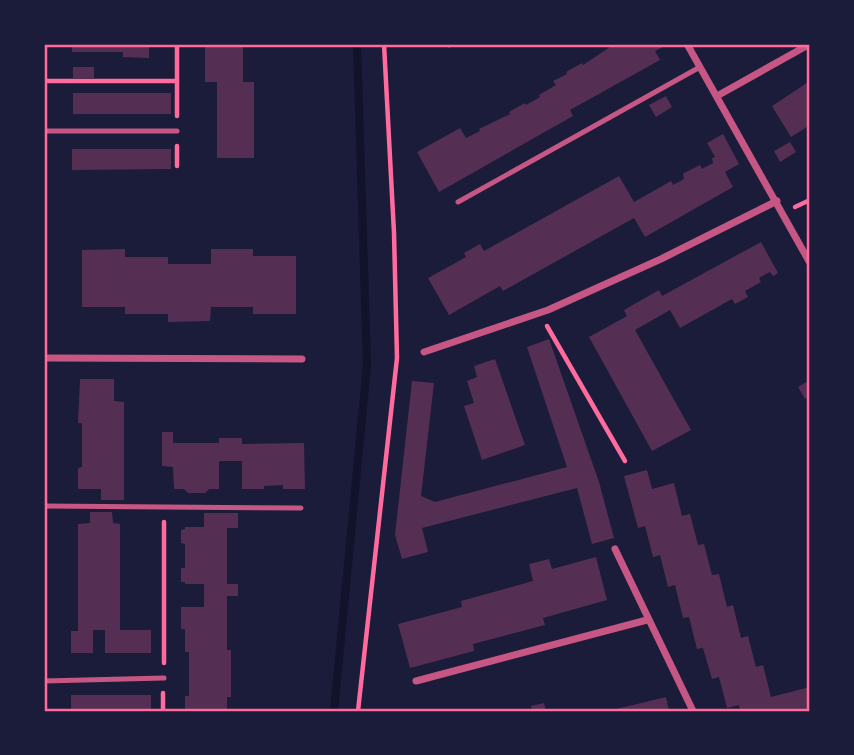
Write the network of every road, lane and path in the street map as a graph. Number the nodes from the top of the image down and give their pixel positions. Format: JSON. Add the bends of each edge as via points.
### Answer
{"nodes":[{"id":1,"x":177,"y":44,"type":"edge"},
{"id":2,"x":384,"y":44,"type":"edge"},
{"id":3,"x":687,"y":44,"type":"edge"},
{"id":4,"x":810,"y":44,"type":"edge"},
{"id":5,"x":700,"y":66,"type":"junction"},
{"id":6,"x":177,"y":80,"type":"junction"},
{"id":7,"x":44,"y":81,"type":"edge"},
{"id":8,"x":717,"y":96,"type":"junction"},
{"id":9,"x":44,"y":131,"type":"edge"},
{"id":10,"x":177,"y":131,"type":"junction"},
{"id":11,"x":177,"y":166,"type":"dead end"},
{"id":12,"x":777,"y":201,"type":"junction"},
{"id":13,"x":458,"y":202,"type":"dead end"},
{"id":14,"x":810,"y":262,"type":"edge"},
{"id":15,"x":542,"y":312,"type":"junction"},
{"id":16,"x":424,"y":352,"type":"dead end"},
{"id":17,"x":44,"y":358,"type":"edge"},
{"id":18,"x":302,"y":359,"type":"dead end"},
{"id":19,"x":625,"y":461,"type":"dead end"},
{"id":20,"x":44,"y":506,"type":"edge"},
{"id":21,"x":164,"y":507,"type":"junction"},
{"id":22,"x":301,"y":508,"type":"dead end"},
{"id":23,"x":615,"y":549,"type":"dead end"},
{"id":24,"x":647,"y":620,"type":"junction"},
{"id":25,"x":164,"y":678,"type":"joint"},
{"id":26,"x":44,"y":681,"type":"edge"},
{"id":27,"x":416,"y":681,"type":"dead end"},
{"id":28,"x":358,"y":711,"type":"edge"},
{"id":29,"x":693,"y":711,"type":"edge"}],
"edges":[{"from":1,"to":6,"type":"path"},
{"from":2,"to":28,"type":"path","via":[[397,358]]},
{"from":3,"to":5,"type":"street"},
{"from":4,"to":8,"type":"street"},
{"from":5,"to":8,"type":"street"},
{"from":5,"to":13,"type":"lane"},
{"from":6,"to":7,"type":"path"},
{"from":6,"to":10,"type":"path"},
{"from":8,"to":12,"type":"street"},
{"from":9,"to":10,"type":"lane"},
{"from":10,"to":11,"type":"path"},
{"from":12,"to":14,"type":"street"},
{"from":12,"to":15,"type":"street"},
{"from":15,"to":16,"type":"street"},
{"from":15,"to":19,"type":"path"},
{"from":17,"to":18,"type":"street"},
{"from":20,"to":21,"type":"lane"},
{"from":21,"to":22,"type":"lane"},
{"from":21,"to":25,"type":"path"},
{"from":23,"to":24,"type":"street"},
{"from":24,"to":27,"type":"street"},
{"from":24,"to":29,"type":"street"},
{"from":25,"to":26,"type":"lane"}]}
